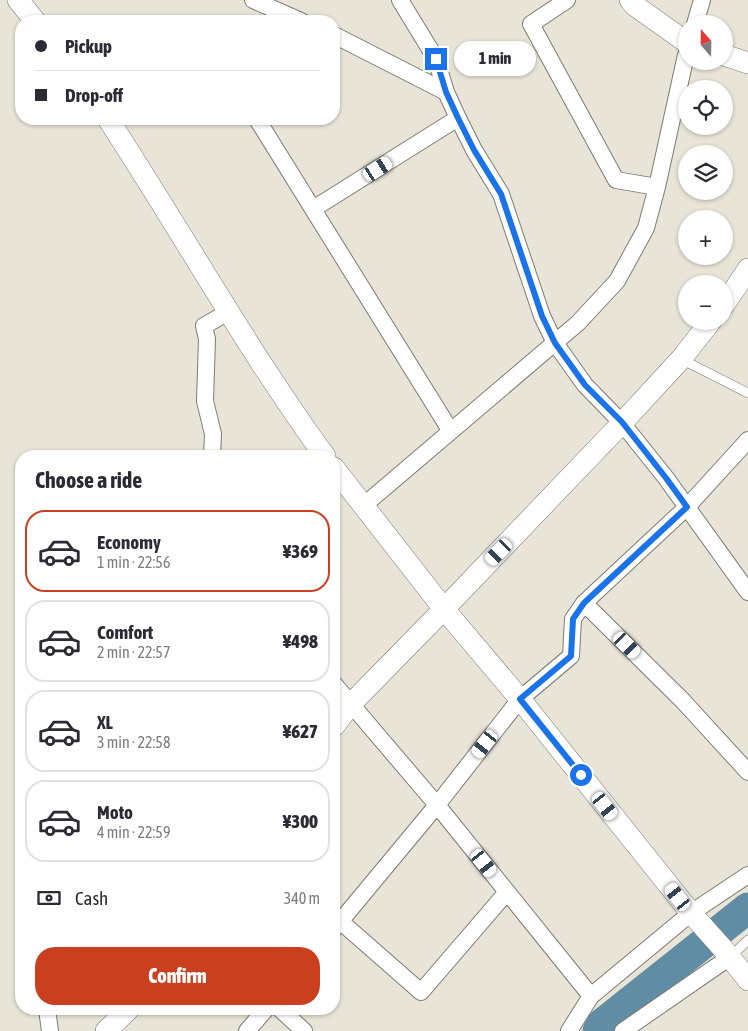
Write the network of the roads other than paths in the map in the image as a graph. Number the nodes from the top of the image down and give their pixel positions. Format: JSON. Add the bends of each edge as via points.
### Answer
{"nodes":[{"id":1,"x":18,"y":0,"type":"edge"},
{"id":2,"x":254,"y":0,"type":"edge"},
{"id":3,"x":400,"y":0,"type":"edge"},
{"id":4,"x":567,"y":0,"type":"edge"},
{"id":5,"x":630,"y":0,"type":"edge"},
{"id":6,"x":702,"y":0,"type":"edge"},
{"id":7,"x":29,"y":15,"type":"edge"},
{"id":8,"x":288,"y":15,"type":"edge"},
{"id":9,"x":698,"y":15,"type":"edge"},
{"id":10,"x":678,"y":36,"type":"edge"},
{"id":11,"x":340,"y":38,"type":"edge"},
{"id":12,"x":733,"y":59,"type":"edge"},
{"id":13,"x":748,"y":63,"type":"edge"},
{"id":14,"x":683,"y":70,"type":"edge"},
{"id":15,"x":446,"y":92,"type":"junction"},
{"id":16,"x":458,"y":118,"type":"junction"},
{"id":17,"x":112,"y":125,"type":"edge"},
{"id":18,"x":261,"y":125,"type":"edge"},
{"id":19,"x":657,"y":187,"type":"junction"},
{"id":20,"x":313,"y":209,"type":"junction"},
{"id":21,"x":748,"y":269,"type":"edge"},
{"id":22,"x":733,"y":292,"type":"edge"},
{"id":23,"x":228,"y":312,"type":"junction"},
{"id":24,"x":704,"y":330,"type":"edge"},
{"id":25,"x":555,"y":343,"type":"junction"},
{"id":26,"x":681,"y":359,"type":"junction"},
{"id":27,"x":748,"y":392,"type":"edge"},
{"id":28,"x":622,"y":422,"type":"junction"},
{"id":29,"x":450,"y":430,"type":"junction"},
{"id":30,"x":748,"y":440,"type":"edge"},
{"id":31,"x":212,"y":450,"type":"edge"},
{"id":32,"x":320,"y":450,"type":"edge"},
{"id":33,"x":340,"y":476,"type":"edge"},
{"id":34,"x":362,"y":506,"type":"junction"},
{"id":35,"x":687,"y":507,"type":"junction"},
{"id":36,"x":748,"y":592,"type":"edge"},
{"id":37,"x":584,"y":603,"type":"junction"},
{"id":38,"x":444,"y":609,"type":"junction"},
{"id":39,"x":340,"y":691,"type":"edge"},
{"id":40,"x":520,"y":699,"type":"junction"},
{"id":41,"x":351,"y":704,"type":"junction"},
{"id":42,"x":340,"y":718,"type":"edge"},
{"id":43,"x":748,"y":772,"type":"edge"},
{"id":44,"x":437,"y":805,"type":"junction"},
{"id":45,"x":748,"y":875,"type":"edge"},
{"id":46,"x":507,"y":892,"type":"junction"},
{"id":47,"x":694,"y":916,"type":"junction"},
{"id":48,"x":340,"y":921,"type":"edge"},
{"id":49,"x":340,"y":927,"type":"edge"},
{"id":50,"x":748,"y":940,"type":"edge"},
{"id":51,"x":727,"y":954,"type":"junction"},
{"id":52,"x":748,"y":980,"type":"edge"},
{"id":53,"x":591,"y":996,"type":"junction"},
{"id":54,"x":48,"y":1015,"type":"edge"},
{"id":55,"x":123,"y":1015,"type":"edge"},
{"id":56,"x":261,"y":1015,"type":"edge"},
{"id":57,"x":287,"y":1015,"type":"edge"},
{"id":58,"x":50,"y":1031,"type":"edge"},
{"id":59,"x":106,"y":1031,"type":"edge"},
{"id":60,"x":247,"y":1031,"type":"edge"},
{"id":61,"x":304,"y":1031,"type":"edge"},
{"id":62,"x":568,"y":1031,"type":"edge"},
{"id":63,"x":623,"y":1031,"type":"edge"}],
"edges":[{"from":1,"to":7,"type":"street"},
{"from":2,"to":8,"type":"street"},
{"from":3,"to":15,"type":"street","via":[[436,59]]},
{"from":4,"to":19,"type":"street","via":[[531,24],[616,180]]},
{"from":5,"to":10,"type":"street"},
{"from":6,"to":9,"type":"street"},
{"from":11,"to":15,"type":"street"},
{"from":12,"to":13,"type":"street"},
{"from":14,"to":19,"type":"street"},
{"from":15,"to":16,"type":"street"},
{"from":16,"to":20,"type":"street"},
{"from":16,"to":25,"type":"street","via":[[501,194],[542,316]]},
{"from":17,"to":23,"type":"street"},
{"from":18,"to":20,"type":"street"},
{"from":19,"to":25,"type":"street","via":[[646,228],[618,281]]},
{"from":20,"to":29,"type":"street"},
{"from":21,"to":22,"type":"street"},
{"from":23,"to":31,"type":"street","via":[[204,326],[207,339],[205,401],[213,434]]},
{"from":23,"to":32,"type":"street"},
{"from":24,"to":26,"type":"street"},
{"from":25,"to":28,"type":"street","via":[[585,385]]},
{"from":25,"to":29,"type":"street"},
{"from":26,"to":27,"type":"lane"},
{"from":26,"to":28,"type":"street"},
{"from":28,"to":35,"type":"street"},
{"from":28,"to":38,"type":"street"},
{"from":29,"to":34,"type":"street"},
{"from":30,"to":35,"type":"street"},
{"from":33,"to":34,"type":"street"},
{"from":34,"to":38,"type":"street"},
{"from":35,"to":36,"type":"street"},
{"from":35,"to":37,"type":"street"},
{"from":37,"to":40,"type":"street","via":[[573,619],[571,656]]},
{"from":37,"to":43,"type":"street","via":[[683,700]]},
{"from":38,"to":40,"type":"street"},
{"from":38,"to":41,"type":"street"},
{"from":39,"to":41,"type":"street"},
{"from":40,"to":44,"type":"street"},
{"from":40,"to":47,"type":"street"},
{"from":41,"to":42,"type":"street"},
{"from":41,"to":44,"type":"street"},
{"from":44,"to":46,"type":"street"},
{"from":44,"to":48,"type":"street"},
{"from":45,"to":47,"type":"street"},
{"from":46,"to":49,"type":"street","via":[[421,992]]},
{"from":46,"to":53,"type":"street"},
{"from":47,"to":51,"type":"street"},
{"from":47,"to":53,"type":"street"},
{"from":50,"to":51,"type":"lane"},
{"from":51,"to":52,"type":"street"},
{"from":51,"to":63,"type":"street"},
{"from":53,"to":62,"type":"street"},
{"from":54,"to":58,"type":"street"},
{"from":55,"to":59,"type":"street"},
{"from":56,"to":60,"type":"street"},
{"from":57,"to":61,"type":"street"}]}
